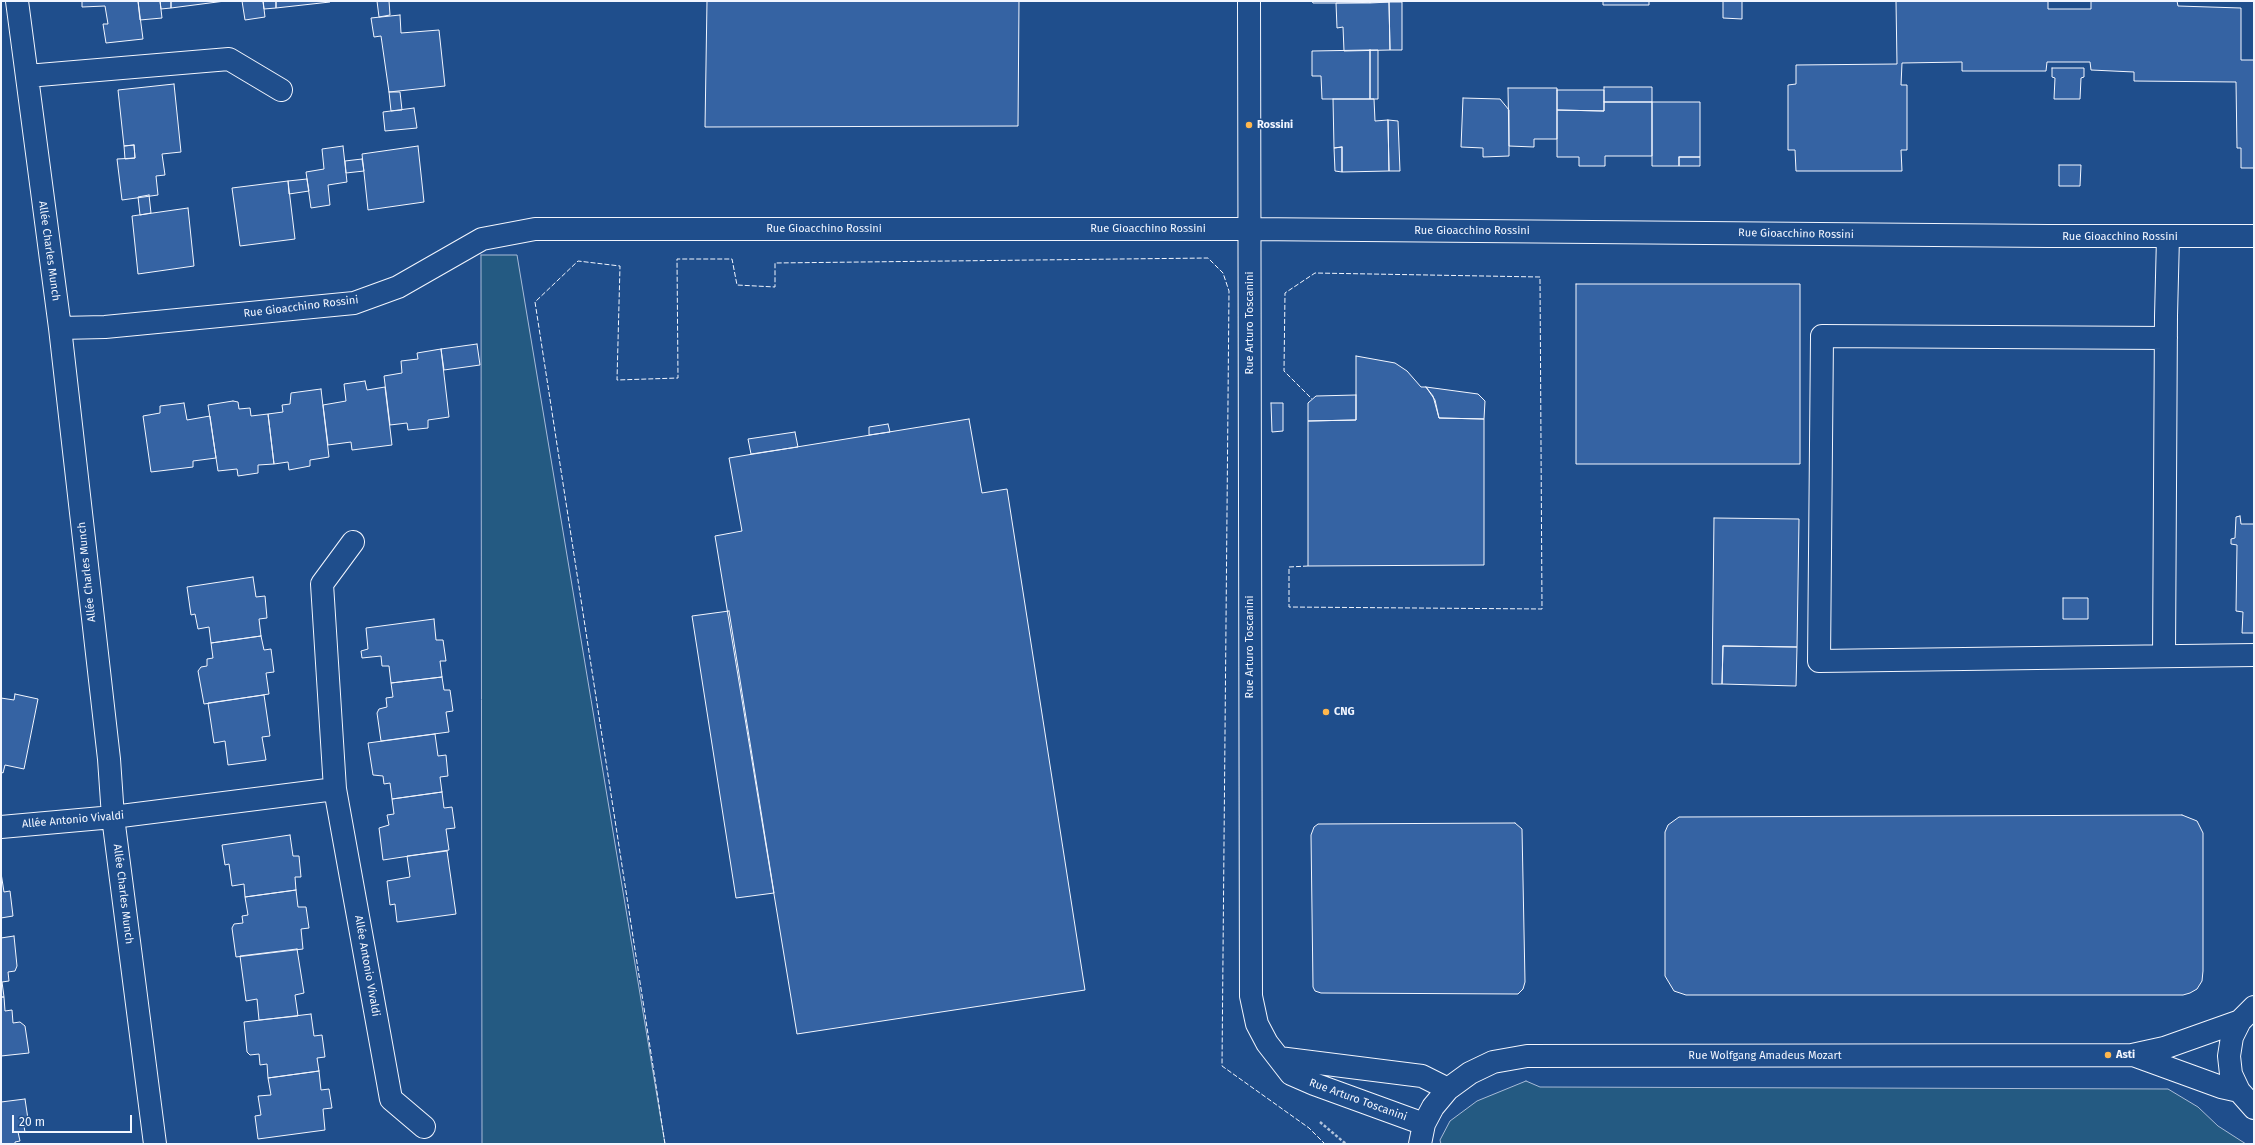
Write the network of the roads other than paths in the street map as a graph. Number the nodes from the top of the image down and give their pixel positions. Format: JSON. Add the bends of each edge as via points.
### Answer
{"nodes":[{"id":1,"x":17,"y":1,"type":"edge"},
{"id":2,"x":1249,"y":1,"type":"edge"},
{"id":3,"x":27,"y":76,"type":"junction"},
{"id":4,"x":281,"y":90,"type":"dead end"},
{"id":5,"x":1250,"y":229,"type":"junction"},
{"id":6,"x":2254,"y":236,"type":"edge"},
{"id":7,"x":2168,"y":237,"type":"junction"},
{"id":8,"x":60,"y":328,"type":"junction"},
{"id":9,"x":2166,"y":338,"type":"junction"},
{"id":10,"x":353,"y":542,"type":"dead end"},
{"id":11,"x":2254,"y":655,"type":"edge"},
{"id":12,"x":2164,"y":656,"type":"junction"},
{"id":13,"x":335,"y":789,"type":"junction"},
{"id":14,"x":113,"y":817,"type":"junction"},
{"id":15,"x":1,"y":827,"type":"edge"},
{"id":16,"x":2247,"y":1014,"type":"edge"},
{"id":17,"x":2132,"y":1055,"type":"junction"},
{"id":18,"x":1279,"y":1058,"type":"junction"},
{"id":19,"x":1448,"y":1090,"type":"junction"},
{"id":20,"x":2239,"y":1091,"type":"junction"},
{"id":21,"x":2254,"y":1108,"type":"edge"},
{"id":22,"x":424,"y":1128,"type":"dead end"},
{"id":23,"x":1422,"y":1134,"type":"edge"},
{"id":24,"x":155,"y":1144,"type":"edge"}],
"edges":[{"from":1,"to":3,"type":"street","name":"Allée Charles Munch"},
{"from":2,"to":5,"type":"street","name":"Rue Arturo Toscanini"},
{"from":3,"to":4,"type":"street","via":[[229,59]]},
{"from":3,"to":8,"type":"street","name":"Allée Charles Munch"},
{"from":5,"to":7,"type":"street","name":"Rue Gioacchino Rossini"},
{"from":5,"to":8,"type":"street","name":"Rue Gioacchino Rossini","via":[[535,228],[482,239],[398,288],[354,303],[105,327]]},
{"from":5,"to":18,"type":"street","name":"Rue Arturo Toscanini","via":[[1250,968],[1251,996],[1257,1024]]},
{"from":6,"to":7,"type":"street","name":"Rue Gioacchino Rossini"},
{"from":7,"to":9,"type":"street"},
{"from":8,"to":14,"type":"street","name":"Allée Charles Munch"},
{"from":9,"to":12,"type":"street"},
{"from":9,"to":12,"type":"street","via":[[1822,336],[1819,661]]},
{"from":10,"to":13,"type":"street","name":"Allée Antonio Vivaldi","via":[[322,584]]},
{"from":11,"to":12,"type":"street"},
{"from":13,"to":14,"type":"street","name":"Allée Antonio Vivaldi"},
{"from":13,"to":22,"type":"street","name":"Allée Antonio Vivaldi","via":[[391,1099]]},
{"from":14,"to":15,"type":"street","name":"Allée Antonio Vivaldi"},
{"from":14,"to":24,"type":"street","name":"Allée Charles Munch"},
{"from":16,"to":17,"type":"street","name":"Rue Wolfgang Amadeus Mozart","via":[[2164,1048]]},
{"from":16,"to":20,"type":"street","via":[[2232,1037],[2229,1056],[2231,1074]]},
{"from":17,"to":19,"type":"street","name":"Rue Wolfgang Amadeus Mozart","via":[[1527,1056],[1493,1062],[1470,1073]]},
{"from":17,"to":20,"type":"street","name":"Rue Wolfgang Amadeus Mozart"},
{"from":18,"to":19,"type":"street","name":"Rue Arturo Toscanini","via":[[1422,1076]]},
{"from":18,"to":23,"type":"street","name":"Rue Arturo Toscanini","via":[[1291,1074]]},
{"from":19,"to":23,"type":"street","name":"Rue Wolfgang Amadeus Mozart","via":[[1433,1107]]},
{"from":20,"to":21,"type":"street"}]}
